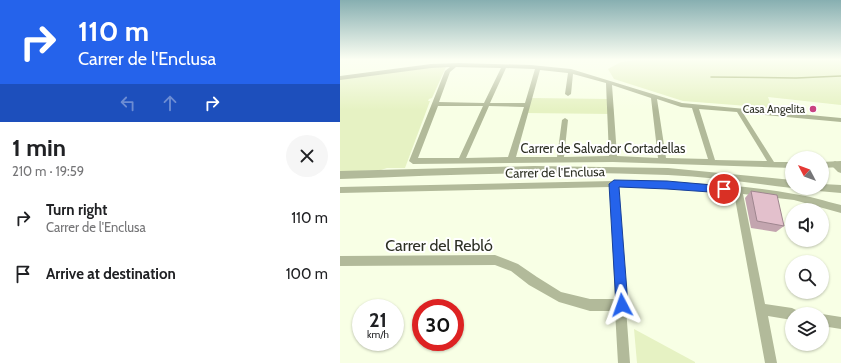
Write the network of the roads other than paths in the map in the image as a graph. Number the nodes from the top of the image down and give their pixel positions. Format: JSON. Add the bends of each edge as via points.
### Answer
{"nodes":[{"id":1,"x":355,"y":76,"type":"edge"},
{"id":2,"x":446,"y":76,"type":"edge"},
{"id":3,"x":500,"y":76,"type":"edge"},
{"id":4,"x":536,"y":76,"type":"edge"},
{"id":5,"x":570,"y":76,"type":"edge"},
{"id":6,"x":589,"y":76,"type":"edge"},
{"id":7,"x":340,"y":78,"type":"edge"},
{"id":8,"x":609,"y":83,"type":"junction"},
{"id":9,"x":568,"y":94,"type":"dead end"},
{"id":10,"x":654,"y":98,"type":"junction"},
{"id":11,"x":435,"y":104,"type":"junction"},
{"id":12,"x":488,"y":104,"type":"junction"},
{"id":13,"x":527,"y":105,"type":"junction"},
{"id":14,"x":695,"y":107,"type":"junction"},
{"id":15,"x":739,"y":111,"type":"junction"},
{"id":16,"x":564,"y":120,"type":"dead end"},
{"id":17,"x":841,"y":120,"type":"edge"},
{"id":18,"x":560,"y":159,"type":"junction"},
{"id":19,"x":613,"y":159,"type":"junction"},
{"id":20,"x":662,"y":159,"type":"junction"},
{"id":21,"x":461,"y":161,"type":"junction"},
{"id":22,"x":511,"y":161,"type":"junction"},
{"id":23,"x":712,"y":161,"type":"junction"},
{"id":24,"x":772,"y":164,"type":"junction"},
{"id":25,"x":785,"y":165,"type":"edge"},
{"id":26,"x":829,"y":165,"type":"edge"},
{"id":27,"x":839,"y":166,"type":"edge"},
{"id":28,"x":340,"y":175,"type":"edge"},
{"id":29,"x":785,"y":183,"type":"edge"},
{"id":30,"x":614,"y":184,"type":"junction"},
{"id":31,"x":829,"y":189,"type":"edge"},
{"id":32,"x":340,"y":190,"type":"edge"},
{"id":33,"x":738,"y":190,"type":"junction"},
{"id":34,"x":841,"y":190,"type":"edge"},
{"id":35,"x":841,"y":209,"type":"edge"},
{"id":36,"x":340,"y":261,"type":"edge"},
{"id":37,"x":622,"y":305,"type":"junction"},
{"id":38,"x":761,"y":309,"type":"junction"},
{"id":39,"x":785,"y":313,"type":"edge"},
{"id":40,"x":829,"y":321,"type":"edge"},
{"id":41,"x":841,"y":323,"type":"edge"},
{"id":42,"x":624,"y":363,"type":"edge"},
{"id":43,"x":771,"y":363,"type":"edge"}],
"edges":[{"from":1,"to":7,"type":"street"},
{"from":2,"to":11,"type":"street"},
{"from":3,"to":12,"type":"street"},
{"from":4,"to":13,"type":"street"},
{"from":5,"to":9,"type":"street"},
{"from":6,"to":8,"type":"street"},
{"from":8,"to":10,"type":"street"},
{"from":8,"to":19,"type":"street"},
{"from":10,"to":14,"type":"street"},
{"from":10,"to":20,"type":"street"},
{"from":11,"to":12,"type":"street"},
{"from":11,"to":21,"type":"street","name":"Carrer de Salvador Cortadellas","via":[[413,162]]},
{"from":12,"to":13,"type":"street"},
{"from":12,"to":21,"type":"street"},
{"from":13,"to":22,"type":"street"},
{"from":14,"to":15,"type":"street"},
{"from":14,"to":23,"type":"street"},
{"from":15,"to":17,"type":"street"},
{"from":15,"to":24,"type":"street"},
{"from":16,"to":18,"type":"street"},
{"from":18,"to":19,"type":"street","name":"Carrer de Salvador Cortadellas"},
{"from":18,"to":22,"type":"street","name":"Carrer de Salvador Cortadellas"},
{"from":19,"to":20,"type":"street","name":"Carrer de Salvador Cortadellas"},
{"from":20,"to":23,"type":"street","name":"Carrer de Salvador Cortadellas"},
{"from":21,"to":22,"type":"street","name":"Carrer de Salvador Cortadellas"},
{"from":23,"to":24,"type":"street","name":"Carrer de Salvador Cortadellas"},
{"from":24,"to":25,"type":"street","name":"Carrer de Salvador Cortadellas"},
{"from":26,"to":27,"type":"street"},
{"from":28,"to":29,"type":"street","via":[[620,170]]},
{"from":30,"to":32,"type":"street","name":"Carrer de l'Enclusa"},
{"from":30,"to":33,"type":"street","name":"Carrer de l'Enclusa"},
{"from":30,"to":37,"type":"street"},
{"from":31,"to":34,"type":"street"},
{"from":33,"to":35,"type":"street","name":"Carrer de l'Enclusa","via":[[794,197]]},
{"from":33,"to":38,"type":"street"},
{"from":36,"to":37,"type":"street","name":"Carrer del Rebló","via":[[495,260],[514,267],[559,297],[590,305]]},
{"from":37,"to":42,"type":"street"},
{"from":38,"to":39,"type":"street"},
{"from":38,"to":43,"type":"street"},
{"from":40,"to":41,"type":"street"}]}
